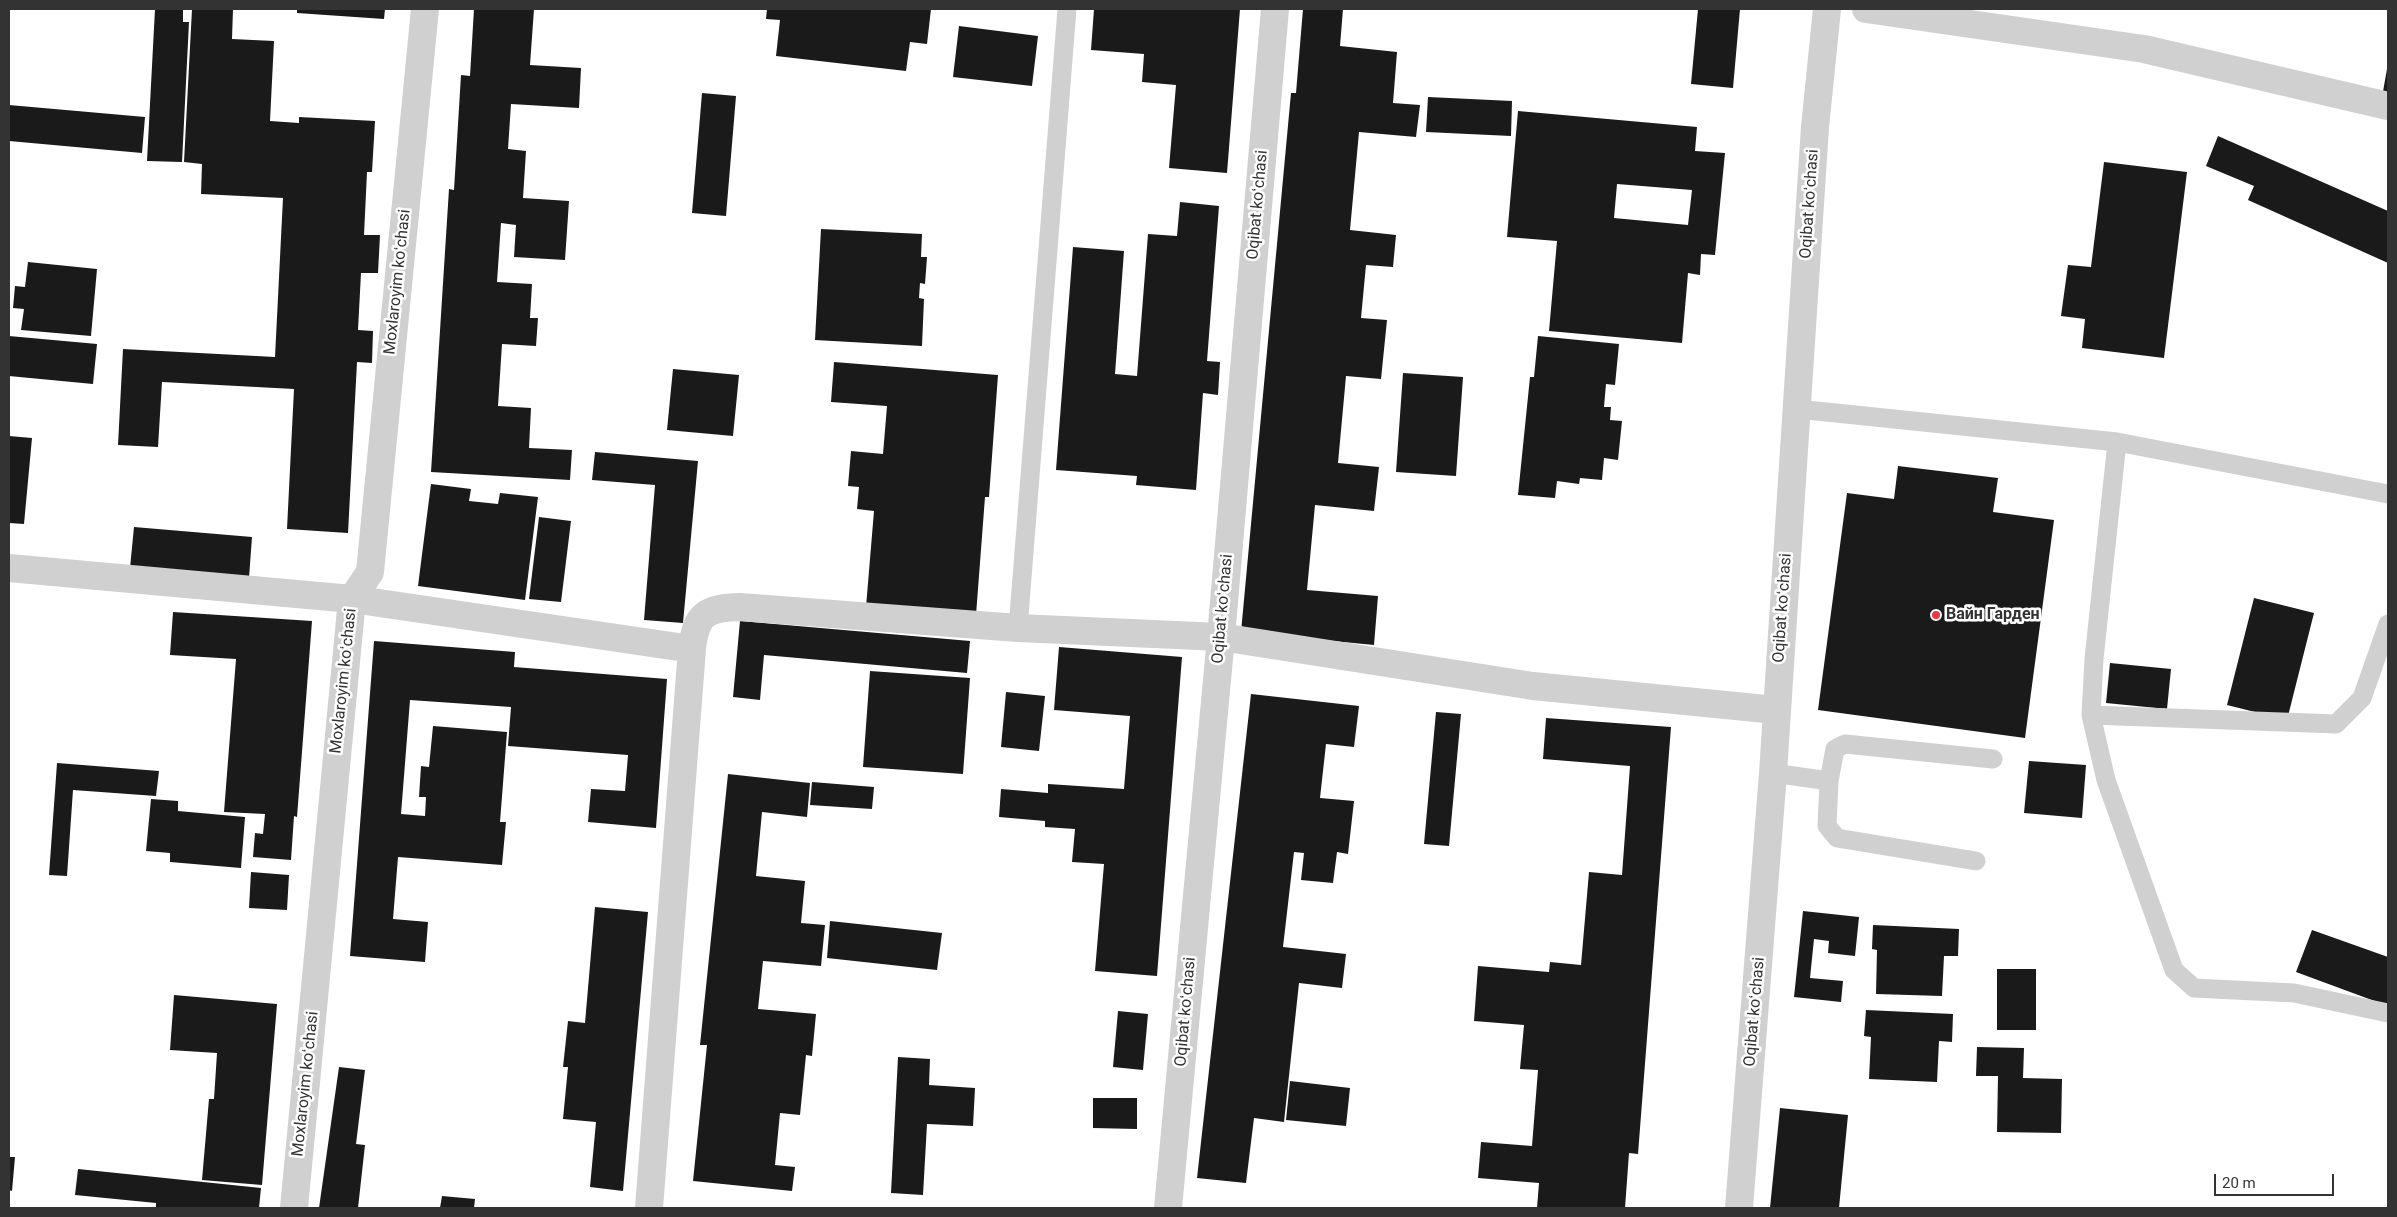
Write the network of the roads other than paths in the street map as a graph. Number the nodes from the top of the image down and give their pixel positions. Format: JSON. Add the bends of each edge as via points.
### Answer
{"nodes":[{"id":1,"x":425,"y":9,"type":"edge"},
{"id":2,"x":1067,"y":9,"type":"edge"},
{"id":3,"x":1275,"y":9,"type":"edge"},
{"id":4,"x":1828,"y":9,"type":"edge"},
{"id":5,"x":1866,"y":9,"type":"edge"},
{"id":6,"x":2388,"y":106,"type":"edge"},
{"id":7,"x":1797,"y":408,"type":"junction"},
{"id":8,"x":2117,"y":442,"type":"junction"},
{"id":9,"x":2388,"y":494,"type":"edge"},
{"id":10,"x":9,"y":568,"type":"edge"},
{"id":11,"x":352,"y":599,"type":"junction"},
{"id":12,"x":2388,"y":624,"type":"edge"},
{"id":13,"x":1018,"y":628,"type":"junction"},
{"id":14,"x":1221,"y":637,"type":"junction"},
{"id":15,"x":692,"y":649,"type":"junction"},
{"id":16,"x":1776,"y":710,"type":"junction"},
{"id":17,"x":2091,"y":715,"type":"junction"},
{"id":18,"x":1994,"y":759,"type":"dead end"},
{"id":19,"x":1773,"y":773,"type":"junction"},
{"id":20,"x":1828,"y":781,"type":"junction"},
{"id":21,"x":1976,"y":861,"type":"dead end"},
{"id":22,"x":2388,"y":1013,"type":"edge"},
{"id":23,"x":294,"y":1208,"type":"edge"},
{"id":24,"x":649,"y":1208,"type":"edge"},
{"id":25,"x":1168,"y":1208,"type":"edge"},
{"id":26,"x":1739,"y":1208,"type":"edge"}],
"edges":[{"from":1,"to":11,"type":"street","name":"Moxlaroyim koʻchasi","via":[[370,572]]},
{"from":2,"to":13,"type":"lane"},
{"from":3,"to":14,"type":"street","name":"Oqibat koʻchasi"},
{"from":4,"to":7,"type":"street","name":"Oqibat koʻchasi","via":[[1815,127]]},
{"from":5,"to":6,"type":"street","via":[[2144,49]]},
{"from":7,"to":8,"type":"lane"},
{"from":7,"to":16,"type":"street","name":"Oqibat koʻchasi"},
{"from":8,"to":9,"type":"lane"},
{"from":8,"to":17,"type":"lane"},
{"from":10,"to":11,"type":"street"},
{"from":11,"to":15,"type":"street"},
{"from":11,"to":23,"type":"street","name":"Moxlaroyim koʻchasi"},
{"from":12,"to":17,"type":"lane","via":[[2362,698],[2336,724]]},
{"from":13,"to":14,"type":"street"},
{"from":13,"to":15,"type":"street","via":[[718,608],[697,622]]},
{"from":14,"to":16,"type":"street","via":[[1533,686]]},
{"from":14,"to":25,"type":"street","name":"Oqibat koʻchasi"},
{"from":15,"to":24,"type":"street"},
{"from":16,"to":19,"type":"street","name":"Oqibat koʻchasi"},
{"from":17,"to":22,"type":"lane","via":[[2106,780],[2174,970],[2194,988],[2294,993]]},
{"from":18,"to":20,"type":"lane","via":[[1845,744],[1835,749]]},
{"from":19,"to":20,"type":"lane"},
{"from":19,"to":26,"type":"street","name":"Oqibat koʻchasi"},
{"from":20,"to":21,"type":"lane","via":[[1827,826],[1837,838]]}]}
